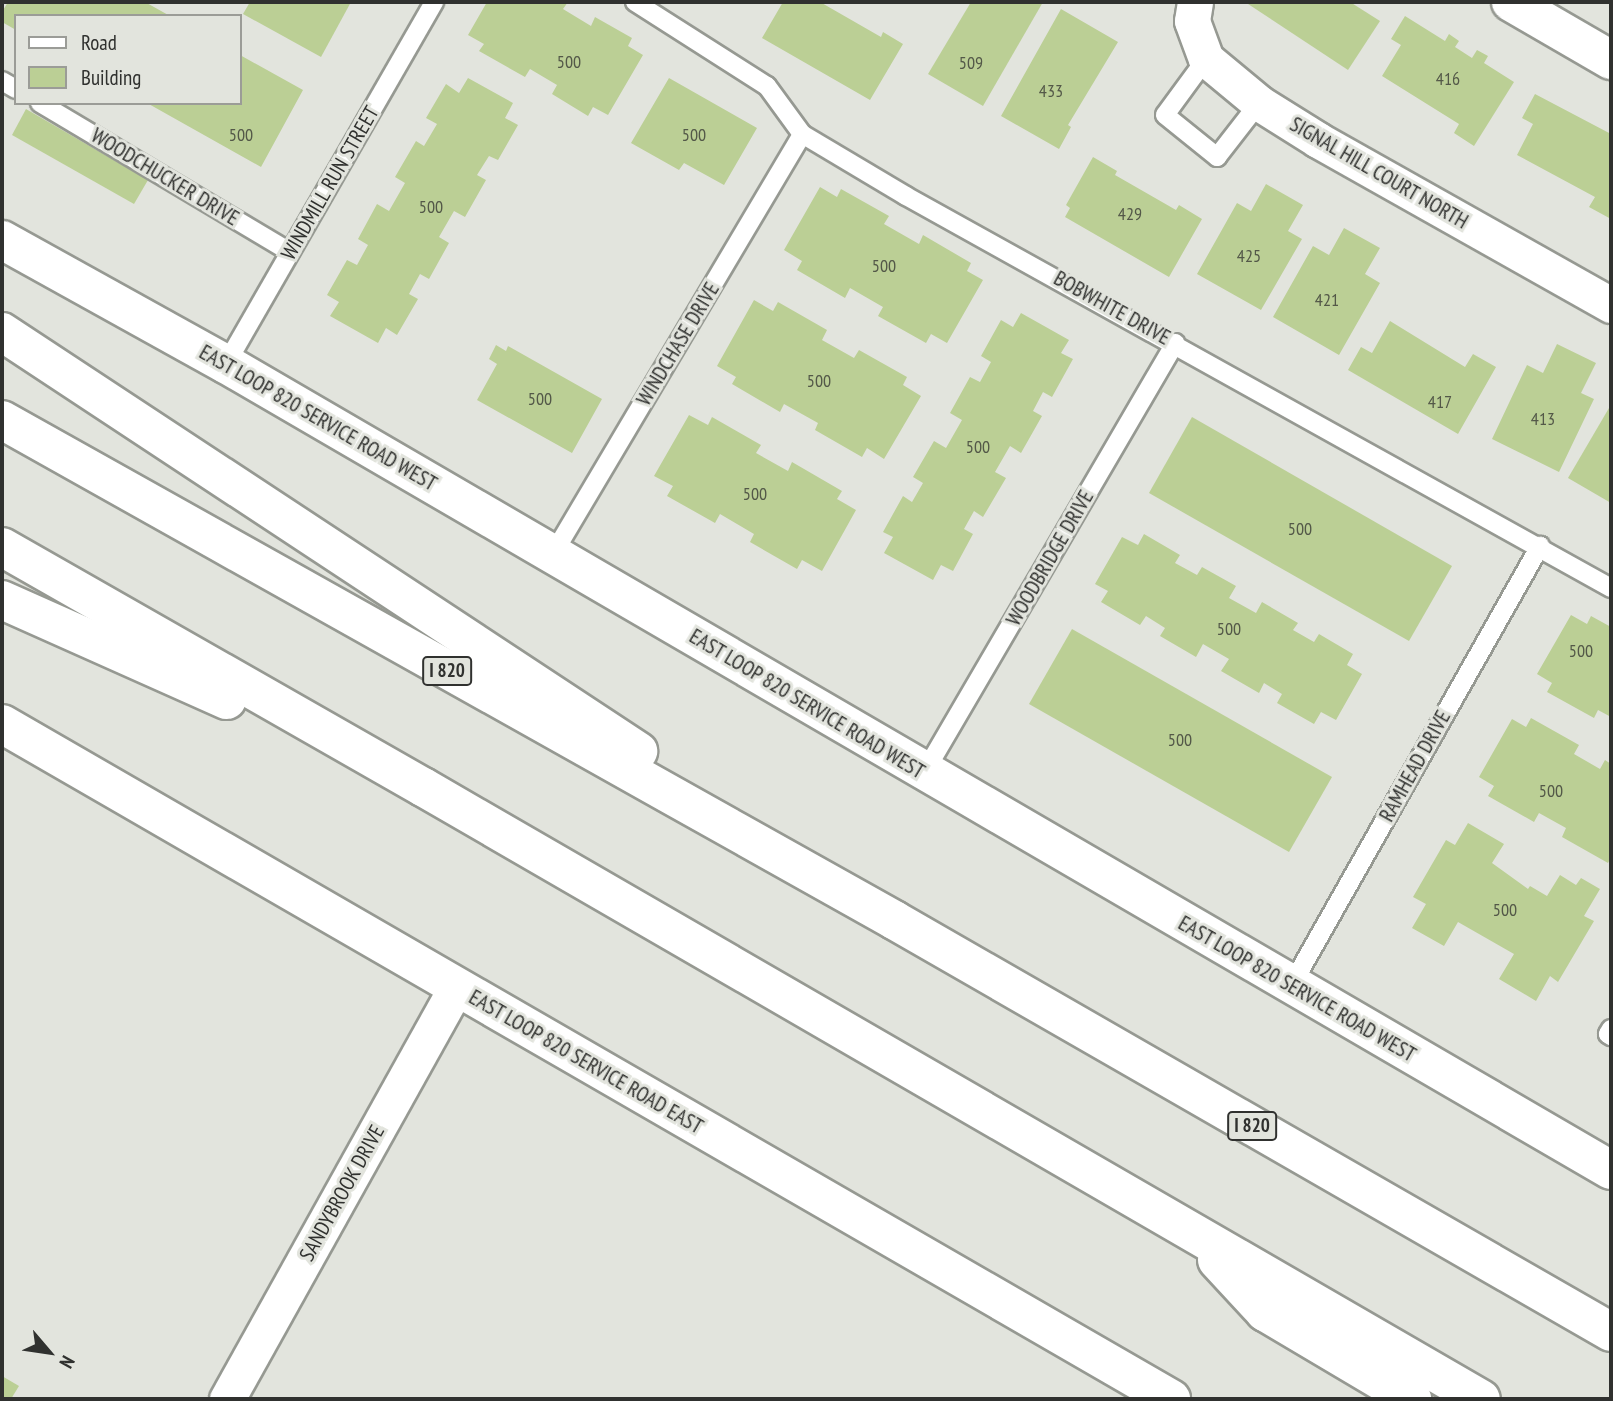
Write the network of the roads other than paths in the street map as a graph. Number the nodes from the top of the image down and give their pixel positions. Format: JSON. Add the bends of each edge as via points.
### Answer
{"nodes":[{"id":1,"x":434,"y":2,"type":"edge"},
{"id":2,"x":635,"y":2,"type":"edge"},
{"id":3,"x":1195,"y":2,"type":"edge"},
{"id":4,"x":1511,"y":2,"type":"edge"},
{"id":5,"x":1206,"y":59,"type":"junction"},
{"id":6,"x":1611,"y":60,"type":"edge"},
{"id":7,"x":1259,"y":103,"type":"junction"},
{"id":8,"x":43,"y":105,"type":"edge"},
{"id":9,"x":802,"y":134,"type":"junction"},
{"id":10,"x":2,"y":240,"type":"edge"},
{"id":11,"x":290,"y":251,"type":"junction"},
{"id":12,"x":1611,"y":305,"type":"edge"},
{"id":13,"x":2,"y":332,"type":"edge"},
{"id":14,"x":1175,"y":343,"type":"junction"},
{"id":15,"x":226,"y":364,"type":"junction"},
{"id":16,"x":2,"y":420,"type":"edge"},
{"id":17,"x":1539,"y":546,"type":"junction"},
{"id":18,"x":2,"y":547,"type":"edge"},
{"id":19,"x":553,"y":554,"type":"junction"},
{"id":20,"x":1611,"y":588,"type":"edge"},
{"id":21,"x":2,"y":600,"type":"edge"},
{"id":22,"x":2,"y":724,"type":"edge"},
{"id":23,"x":924,"y":773,"type":"junction"},
{"id":24,"x":423,"y":787,"type":"junction"},
{"id":25,"x":894,"y":920,"type":"junction"},
{"id":26,"x":1291,"y":986,"type":"junction"},
{"id":27,"x":456,"y":987,"type":"junction"},
{"id":28,"x":1611,"y":1029,"type":"edge"},
{"id":29,"x":1611,"y":1036,"type":"edge"},
{"id":30,"x":1611,"y":1170,"type":"edge"},
{"id":31,"x":1192,"y":1233,"type":"junction"},
{"id":32,"x":1611,"y":1332,"type":"edge"},
{"id":33,"x":227,"y":1399,"type":"edge"},
{"id":34,"x":1171,"y":1399,"type":"edge"},
{"id":35,"x":1412,"y":1399,"type":"edge"},
{"id":36,"x":1481,"y":1399,"type":"edge"}],
"edges":[{"from":1,"to":11,"type":"lane","name":"WINDMILL RUN STREET"},
{"from":2,"to":9,"type":"lane","name":"BOBWHITE DRIVE","via":[[766,86]]},
{"from":3,"to":5,"type":"street","via":[[1192,20]]},
{"from":4,"to":6,"type":"main road"},
{"from":5,"to":7,"type":"street","name":"SIGNAL HILL COURT NORTH"},
{"from":5,"to":7,"type":"lane","via":[[1165,115],[1217,157]]},
{"from":7,"to":12,"type":"street","name":"SIGNAL HILL COURT NORTH"},
{"from":8,"to":11,"type":"lane","name":"WOODCHUCKER DRIVE"},
{"from":9,"to":14,"type":"lane","name":"BOBWHITE DRIVE"},
{"from":9,"to":19,"type":"lane","name":"WINDCHASE DRIVE"},
{"from":10,"to":15,"type":"main road","name":"EAST LOOP 820 SERVICE ROAD WEST"},
{"from":11,"to":15,"type":"lane","name":"WINDMILL RUN STREET"},
{"from":13,"to":25,"type":"main road"},
{"from":14,"to":17,"type":"lane","name":"BOBWHITE DRIVE"},
{"from":14,"to":23,"type":"lane","name":"WOODBRIDGE DRIVE"},
{"from":15,"to":19,"type":"main road","name":"EAST LOOP 820 SERVICE ROAD WEST"},
{"from":16,"to":25,"type":"main road","number":"I 820"},
{"from":17,"to":20,"type":"lane","name":"BOBWHITE DRIVE"},
{"from":17,"to":26,"type":"lane","name":"RAMHEAD DRIVE"},
{"from":18,"to":24,"type":"main road"},
{"from":19,"to":23,"type":"main road","name":"EAST LOOP 820 SERVICE ROAD WEST"},
{"from":21,"to":24,"type":"main road"},
{"from":22,"to":27,"type":"main road","name":"EAST LOOP 820 SERVICE ROAD EAST"},
{"from":23,"to":26,"type":"main road","name":"EAST LOOP 820 SERVICE ROAD WEST"},
{"from":24,"to":31,"type":"main road"},
{"from":25,"to":32,"type":"main road","number":"I 820"},
{"from":26,"to":30,"type":"main road","name":"EAST LOOP 820 SERVICE ROAD WEST"},
{"from":27,"to":33,"type":"street","name":"SANDYBROOK DRIVE"},
{"from":27,"to":34,"type":"main road","name":"EAST LOOP 820 SERVICE ROAD EAST"},
{"from":28,"to":29,"type":"lane"},
{"from":31,"to":35,"type":"main road","via":[[1265,1312]]},
{"from":31,"to":36,"type":"main road"}]}
